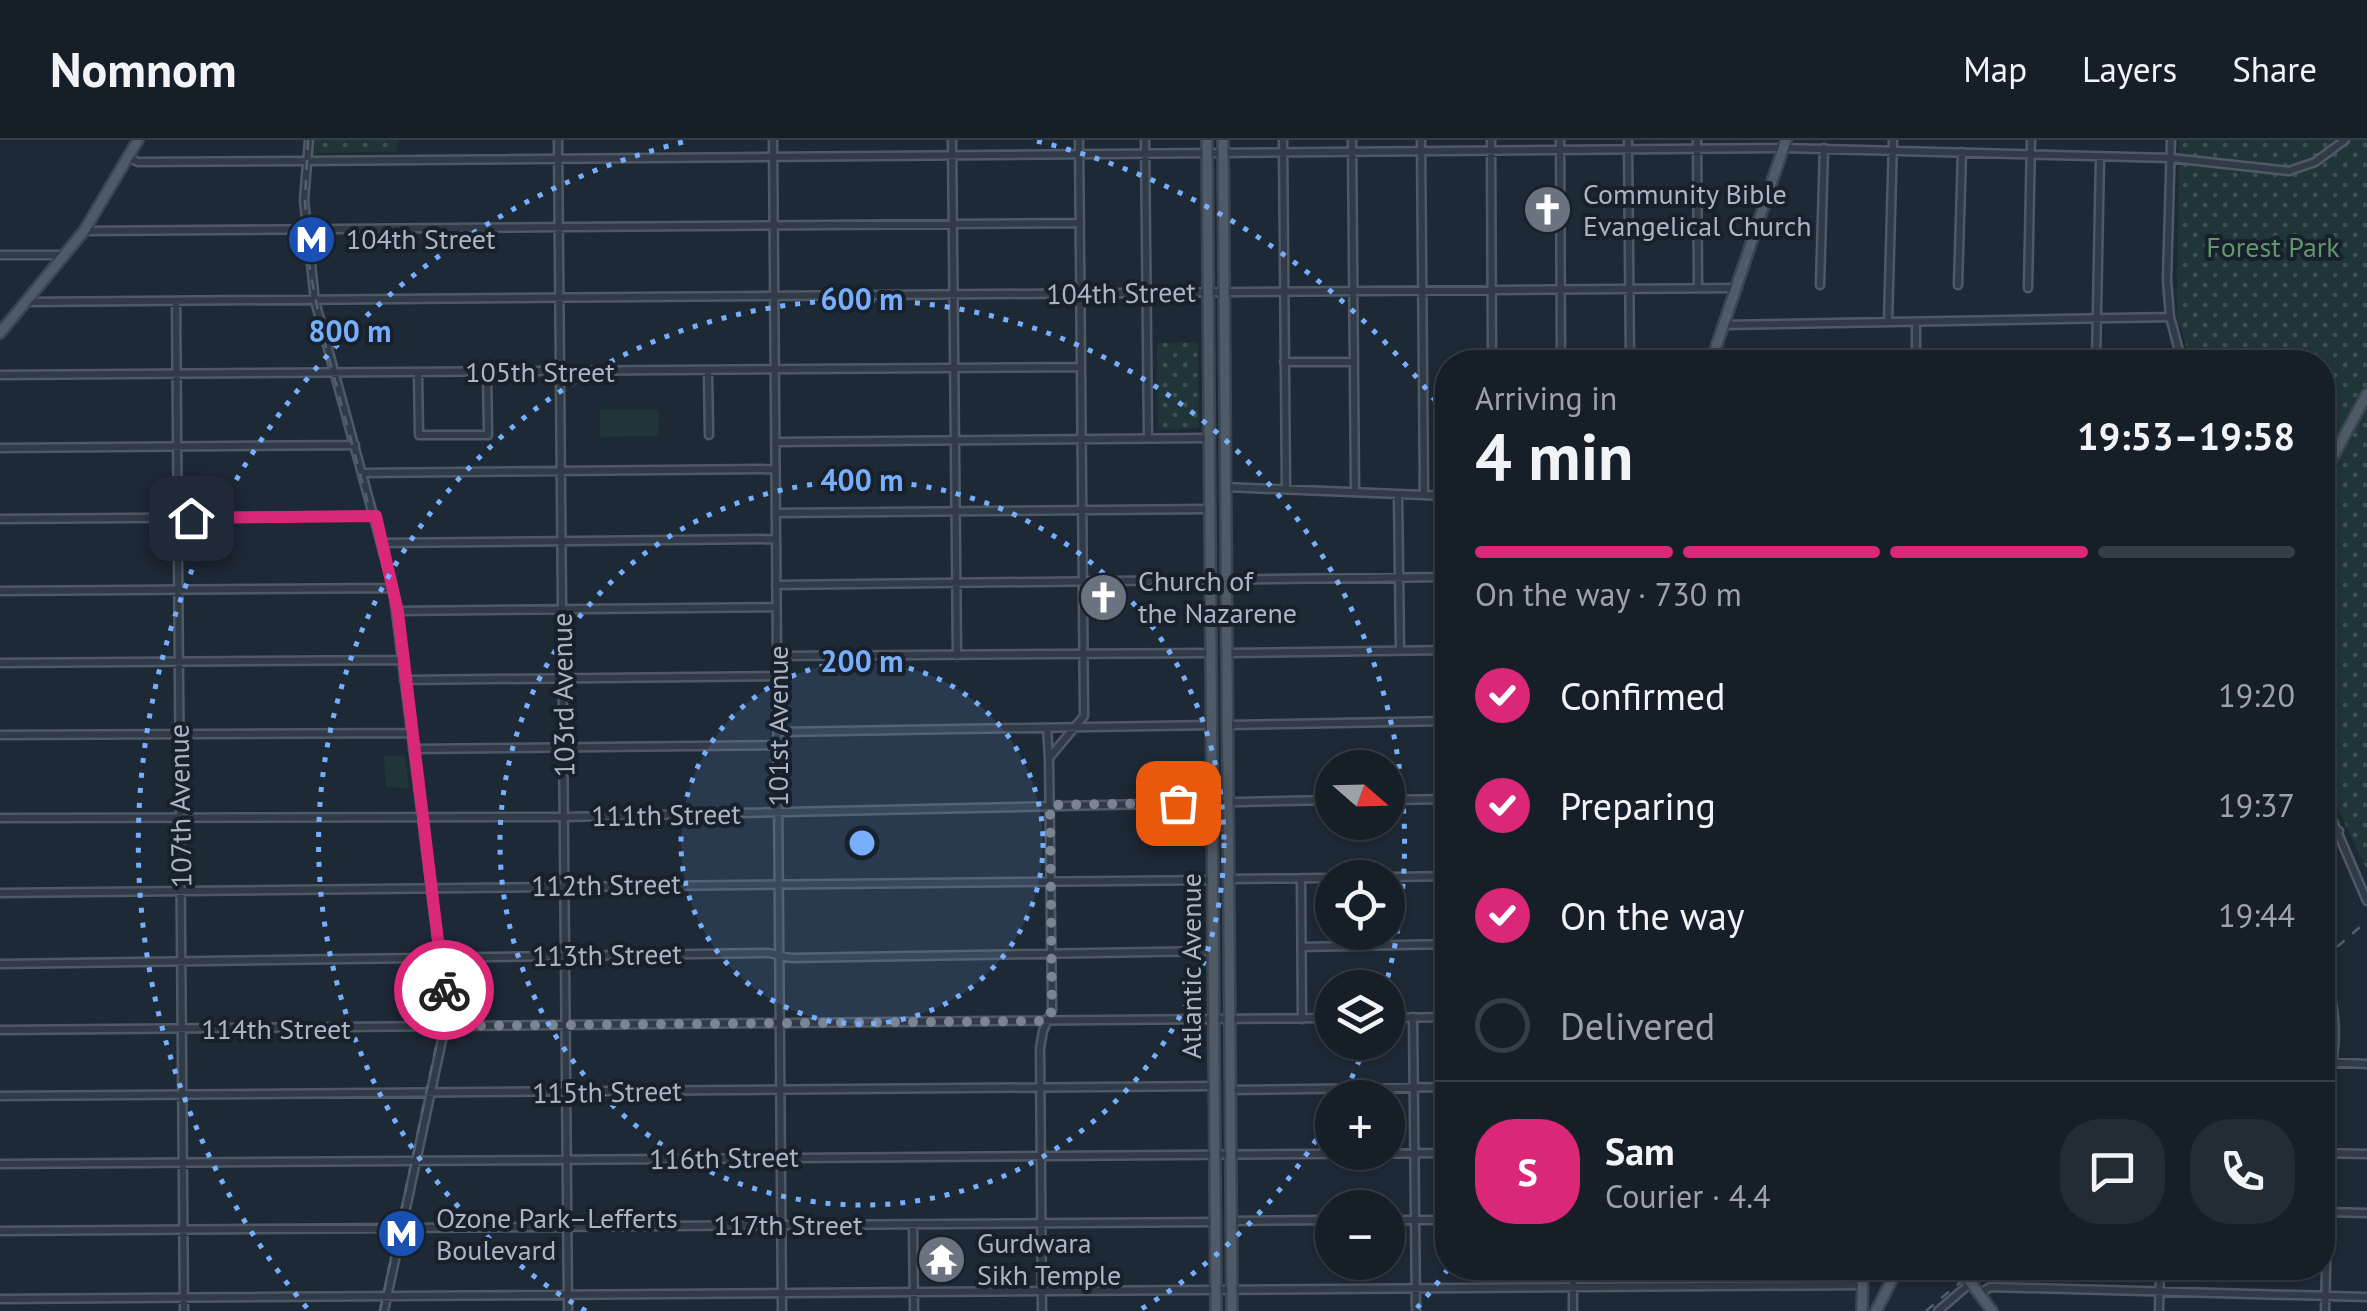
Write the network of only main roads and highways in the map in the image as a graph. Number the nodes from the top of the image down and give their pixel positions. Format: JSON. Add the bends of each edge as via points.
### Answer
{"nodes":[{"id":1,"x":138,"y":140,"type":"edge"},
{"id":2,"x":1207,"y":140,"type":"edge"},
{"id":3,"x":1785,"y":144,"type":"edge"},
{"id":4,"x":1222,"y":146,"type":"edge"},
{"id":5,"x":0,"y":333,"type":"edge"},
{"id":6,"x":1715,"y":350,"type":"edge"},
{"id":7,"x":2367,"y":394,"type":"edge"},
{"id":8,"x":2335,"y":453,"type":"edge"},
{"id":9,"x":1863,"y":1280,"type":"edge"},
{"id":10,"x":1892,"y":1280,"type":"edge"},
{"id":11,"x":1970,"y":1280,"type":"edge"},
{"id":12,"x":1862,"y":1308,"type":"edge"},
{"id":13,"x":1878,"y":1308,"type":"edge"},
{"id":14,"x":1216,"y":1311,"type":"edge"},
{"id":15,"x":1232,"y":1311,"type":"edge"},
{"id":16,"x":1992,"y":1311,"type":"edge"}],
"edges":[{"from":1,"to":5,"type":"main road","via":[[84,230]]},
{"from":2,"to":14,"type":"main road","name":"Atlantic Avenue"},
{"from":3,"to":6,"type":"main road"},
{"from":4,"to":15,"type":"main road","name":"Atlantic Avenue"},
{"from":7,"to":8,"type":"main road"},
{"from":9,"to":12,"type":"main road"},
{"from":10,"to":13,"type":"main road"},
{"from":11,"to":16,"type":"main road"},
{"from":12,"to":13,"type":"main road"}]}
